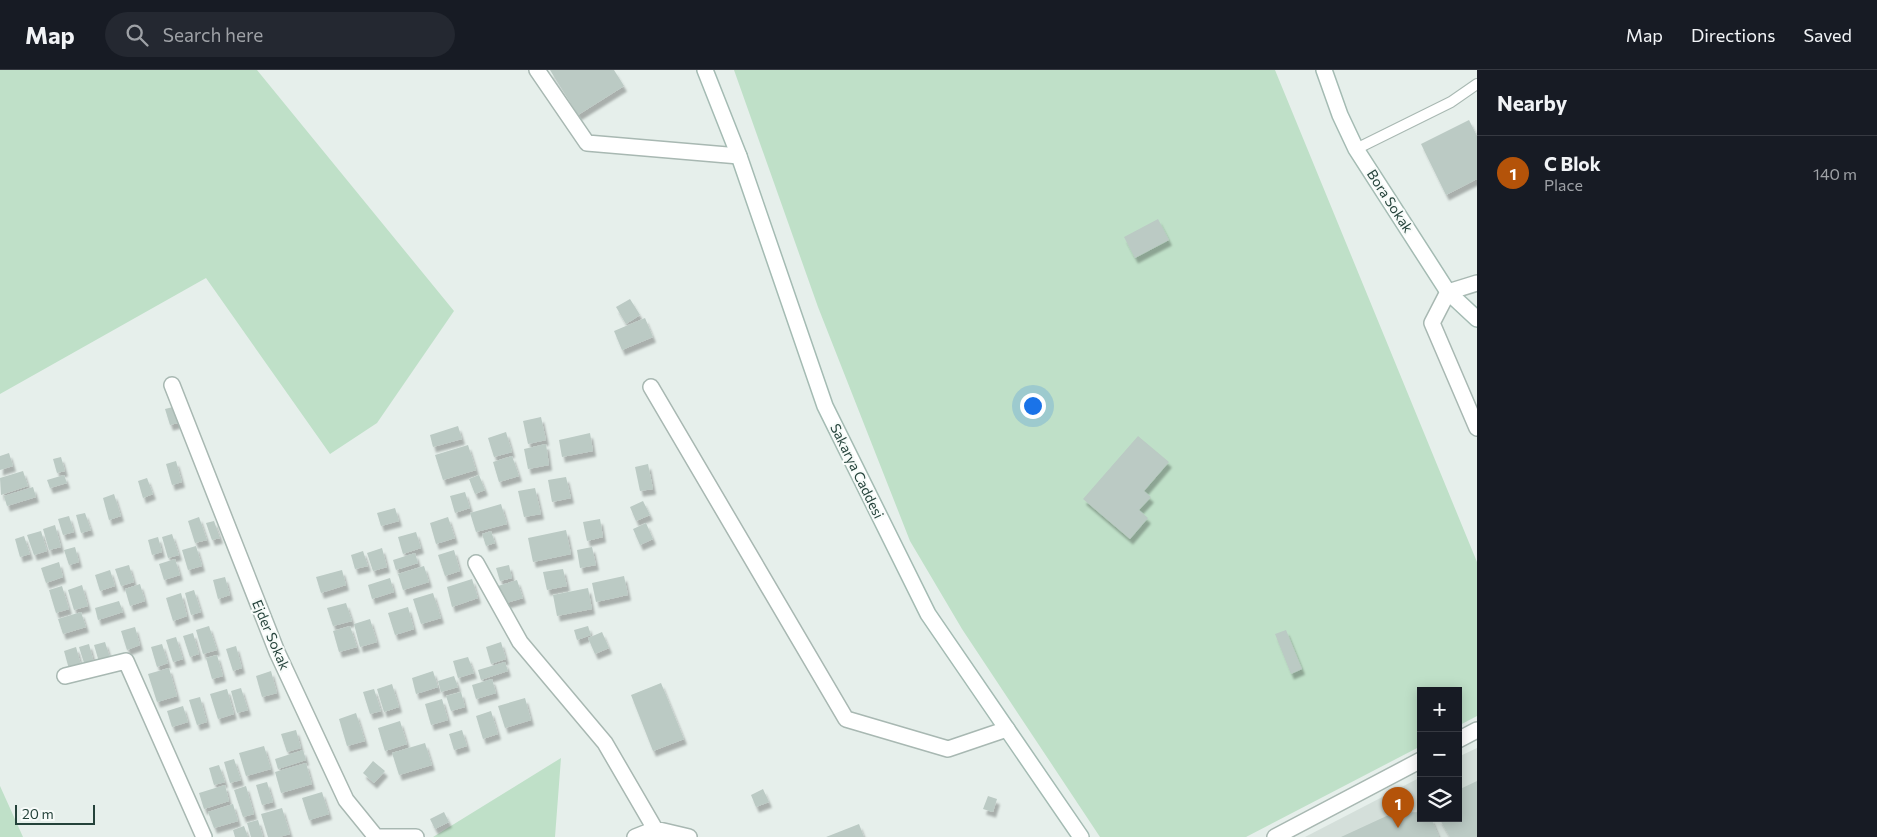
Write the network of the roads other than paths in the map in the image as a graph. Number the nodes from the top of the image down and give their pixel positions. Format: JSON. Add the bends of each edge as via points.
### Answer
{"nodes":[{"id":1,"x":537,"y":70,"type":"edge"},
{"id":2,"x":705,"y":70,"type":"edge"},
{"id":3,"x":1324,"y":70,"type":"edge"},
{"id":4,"x":1477,"y":84,"type":"edge"},
{"id":5,"x":1356,"y":149,"type":"junction"},
{"id":6,"x":739,"y":156,"type":"junction"},
{"id":7,"x":1477,"y":283,"type":"edge"},
{"id":8,"x":1448,"y":292,"type":"junction"},
{"id":9,"x":1477,"y":319,"type":"edge"},
{"id":10,"x":172,"y":385,"type":"dead end"},
{"id":11,"x":651,"y":387,"type":"dead end"},
{"id":12,"x":1477,"y":428,"type":"edge"},
{"id":13,"x":476,"y":563,"type":"dead end"},
{"id":14,"x":65,"y":676,"type":"dead end"},
{"id":15,"x":1007,"y":729,"type":"junction"},
{"id":16,"x":1477,"y":730,"type":"edge"},
{"id":17,"x":1462,"y":738,"type":"edge"},
{"id":18,"x":1417,"y":762,"type":"edge"},
{"id":19,"x":655,"y":829,"type":"junction"},
{"id":20,"x":204,"y":837,"type":"edge"},
{"id":21,"x":416,"y":837,"type":"edge"},
{"id":22,"x":635,"y":837,"type":"edge"},
{"id":23,"x":689,"y":837,"type":"edge"},
{"id":24,"x":1081,"y":837,"type":"edge"},
{"id":25,"x":1275,"y":837,"type":"edge"}],
"edges":[{"from":1,"to":6,"type":"street","via":[[587,143]]},
{"from":2,"to":6,"type":"street","name":"Sakarya Caddesi"},
{"from":3,"to":5,"type":"street","name":"Bora Sokak"},
{"from":4,"to":5,"type":"lane","via":[[1452,102]]},
{"from":5,"to":8,"type":"street","name":"Bora Sokak"},
{"from":6,"to":15,"type":"street","name":"Sakarya Caddesi","via":[[825,406],[928,614]]},
{"from":7,"to":8,"type":"street"},
{"from":8,"to":9,"type":"street","name":"Bora Sokak"},
{"from":8,"to":12,"type":"street","via":[[1432,323]]},
{"from":10,"to":21,"type":"street","name":"Ejder Sokak","via":[[277,652],[346,800],[376,837]]},
{"from":11,"to":15,"type":"street","via":[[846,720],[948,749]]},
{"from":13,"to":19,"type":"street","via":[[520,642],[605,743]]},
{"from":14,"to":20,"type":"street","via":[[126,661]]},
{"from":15,"to":24,"type":"street","name":"Sakarya Caddesi"},
{"from":16,"to":17,"type":"street"},
{"from":18,"to":25,"type":"street"},
{"from":19,"to":22,"type":"street"},
{"from":19,"to":23,"type":"street"}]}
